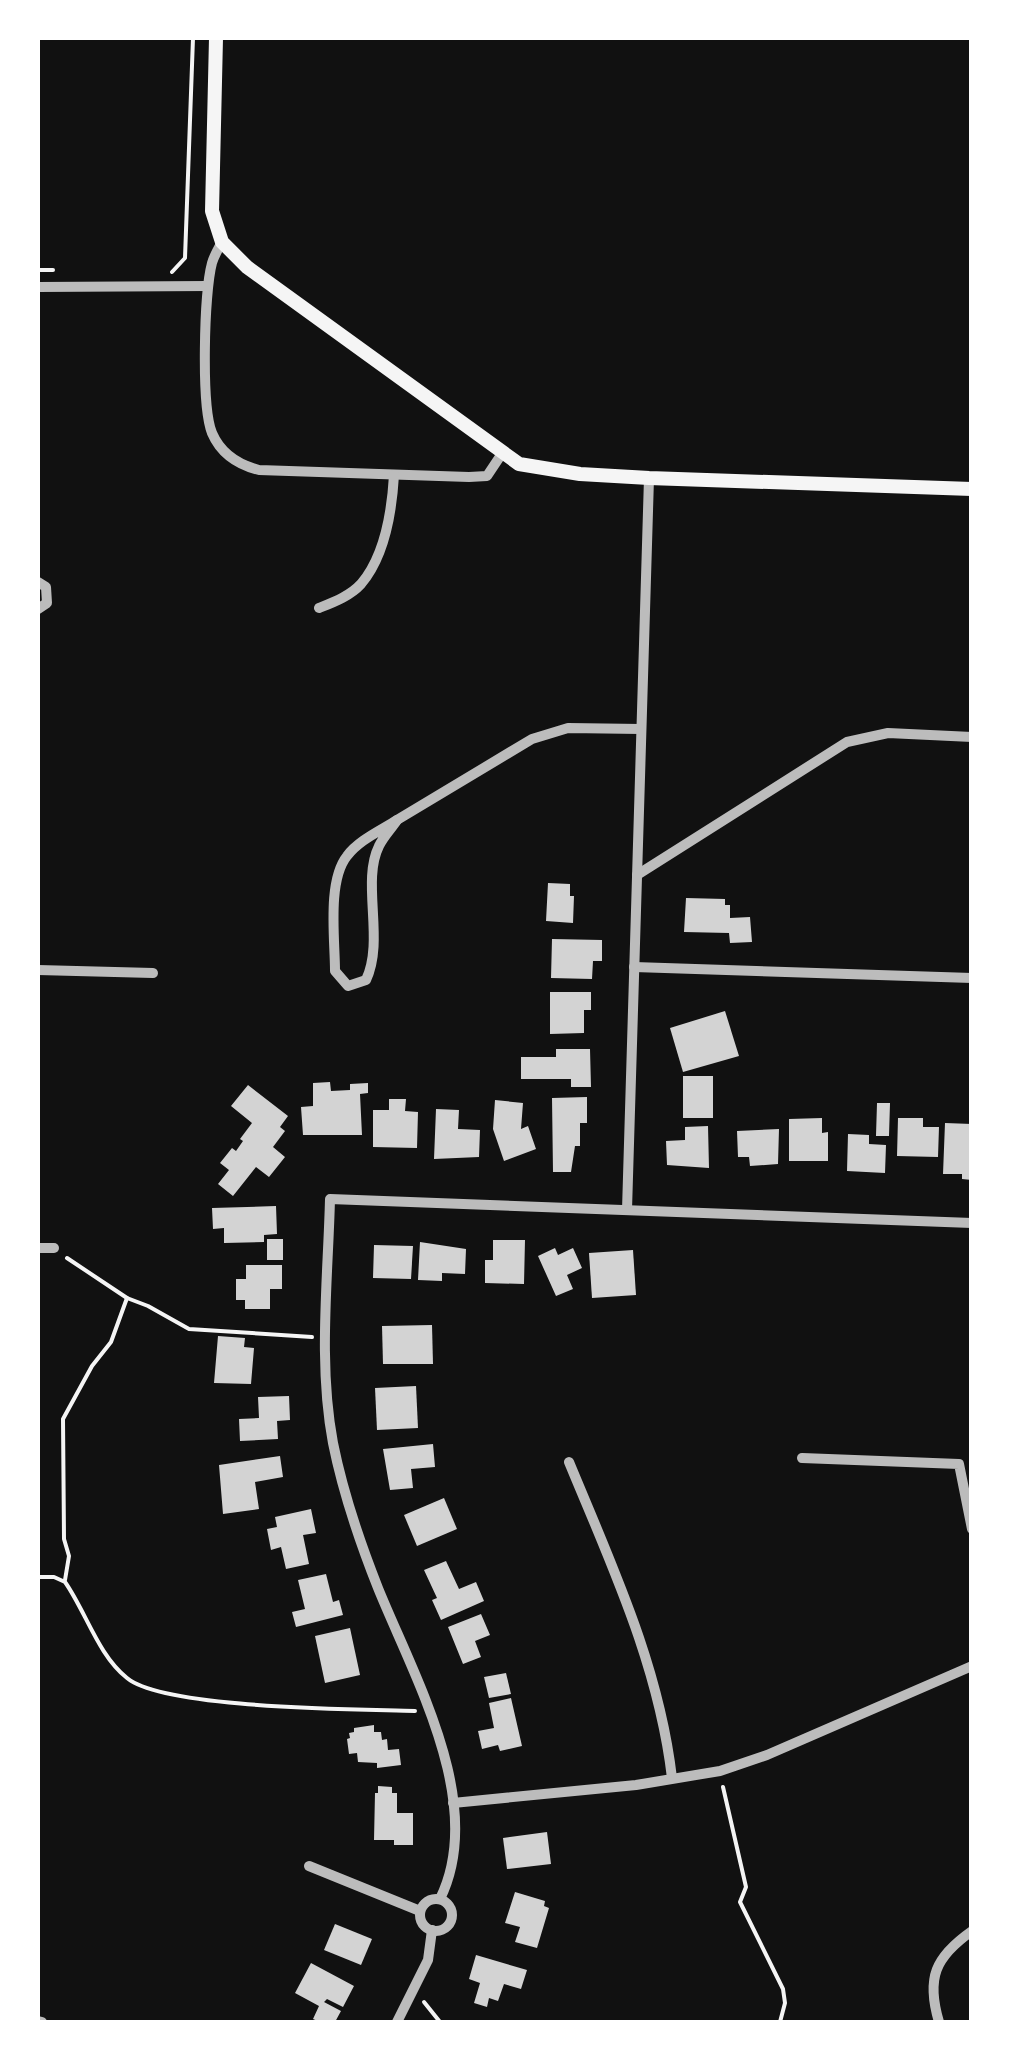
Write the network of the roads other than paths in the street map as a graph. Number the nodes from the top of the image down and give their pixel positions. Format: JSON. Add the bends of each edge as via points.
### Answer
{"nodes":[{"id":1,"x":216,"y":38,"type":"edge"},
{"id":2,"x":222,"y":242,"type":"junction"},
{"id":3,"x":208,"y":286,"type":"junction"},
{"id":4,"x":38,"y":287,"type":"edge"},
{"id":5,"x":503,"y":452,"type":"junction"},
{"id":6,"x":394,"y":475,"type":"junction"},
{"id":7,"x":648,"y":478,"type":"junction"},
{"id":8,"x":972,"y":489,"type":"edge"},
{"id":9,"x":38,"y":582,"type":"edge"},
{"id":10,"x":38,"y":608,"type":"edge"},
{"id":11,"x":319,"y":608,"type":"dead end"},
{"id":12,"x":641,"y":729,"type":"junction"},
{"id":13,"x":972,"y":737,"type":"edge"},
{"id":14,"x":398,"y":820,"type":"junction"},
{"id":15,"x":637,"y":875,"type":"junction"},
{"id":16,"x":634,"y":967,"type":"junction"},
{"id":17,"x":38,"y":970,"type":"edge"},
{"id":18,"x":153,"y":973,"type":"dead end"},
{"id":19,"x":972,"y":978,"type":"edge"},
{"id":20,"x":628,"y":1210,"type":"junction"},
{"id":21,"x":972,"y":1222,"type":"edge"},
{"id":22,"x":38,"y":1248,"type":"edge"},
{"id":23,"x":54,"y":1248,"type":"road end"},
{"id":24,"x":802,"y":1458,"type":"dead end"},
{"id":25,"x":569,"y":1462,"type":"dead end"},
{"id":26,"x":972,"y":1529,"type":"edge"},
{"id":27,"x":972,"y":1666,"type":"edge"},
{"id":28,"x":672,"y":1778,"type":"junction"},
{"id":29,"x":454,"y":1803,"type":"junction"},
{"id":30,"x":308,"y":1866,"type":"dead end"},
{"id":31,"x":440,"y":1899,"type":"junction"},
{"id":32,"x":420,"y":1912,"type":"junction"},
{"id":33,"x":432,"y":1930,"type":"junction"},
{"id":34,"x":972,"y":1931,"type":"edge"},
{"id":35,"x":397,"y":2022,"type":"edge"},
{"id":36,"x":938,"y":2022,"type":"edge"}],
"edges":[{"from":1,"to":2,"type":"main road","via":[[212,210]]},
{"from":2,"to":3,"type":"street"},
{"from":2,"to":5,"type":"main road","via":[[247,267]]},
{"from":3,"to":4,"type":"street"},
{"from":3,"to":6,"type":"street","via":[[206,410],[224,452],[259,470]]},
{"from":5,"to":6,"type":"street","via":[[487,476]]},
{"from":5,"to":7,"type":"main road","via":[[541,470]]},
{"from":6,"to":11,"type":"street","via":[[390,516],[372,566],[360,586]]},
{"from":7,"to":8,"type":"main road"},
{"from":7,"to":12,"type":"street"},
{"from":9,"to":10,"type":"street","via":[[46,586],[46,603]]},
{"from":12,"to":14,"type":"street","via":[[568,728],[532,739]]},
{"from":12,"to":15,"type":"street"},
{"from":13,"to":15,"type":"street","via":[[888,734],[847,742]]},
{"from":14,"to":14,"type":"street","via":[[352,850],[335,881],[335,971],[348,986],[366,980],[374,964],[374,868],[378,848]]},
{"from":15,"to":16,"type":"street"},
{"from":16,"to":19,"type":"street"},
{"from":16,"to":20,"type":"street"},
{"from":17,"to":18,"type":"street"},
{"from":20,"to":21,"type":"street"},
{"from":20,"to":29,"type":"street","via":[[330,1199],[332,1438],[346,1505],[430,1712]]},
{"from":22,"to":23,"type":"street"},
{"from":24,"to":26,"type":"street","via":[[959,1464]]},
{"from":25,"to":28,"type":"street","via":[[642,1641]]},
{"from":27,"to":28,"type":"street","via":[[767,1755]]},
{"from":28,"to":29,"type":"street"},
{"from":29,"to":31,"type":"street","via":[[453,1869]]},
{"from":30,"to":32,"type":"street"},
{"from":31,"to":32,"type":"street"},
{"from":31,"to":33,"type":"street","via":[[452,1916],[448,1926]]},
{"from":32,"to":33,"type":"street"},
{"from":33,"to":35,"type":"street","via":[[428,1960]]},
{"from":34,"to":36,"type":"street","via":[[948,1948],[932,1976]]}]}
